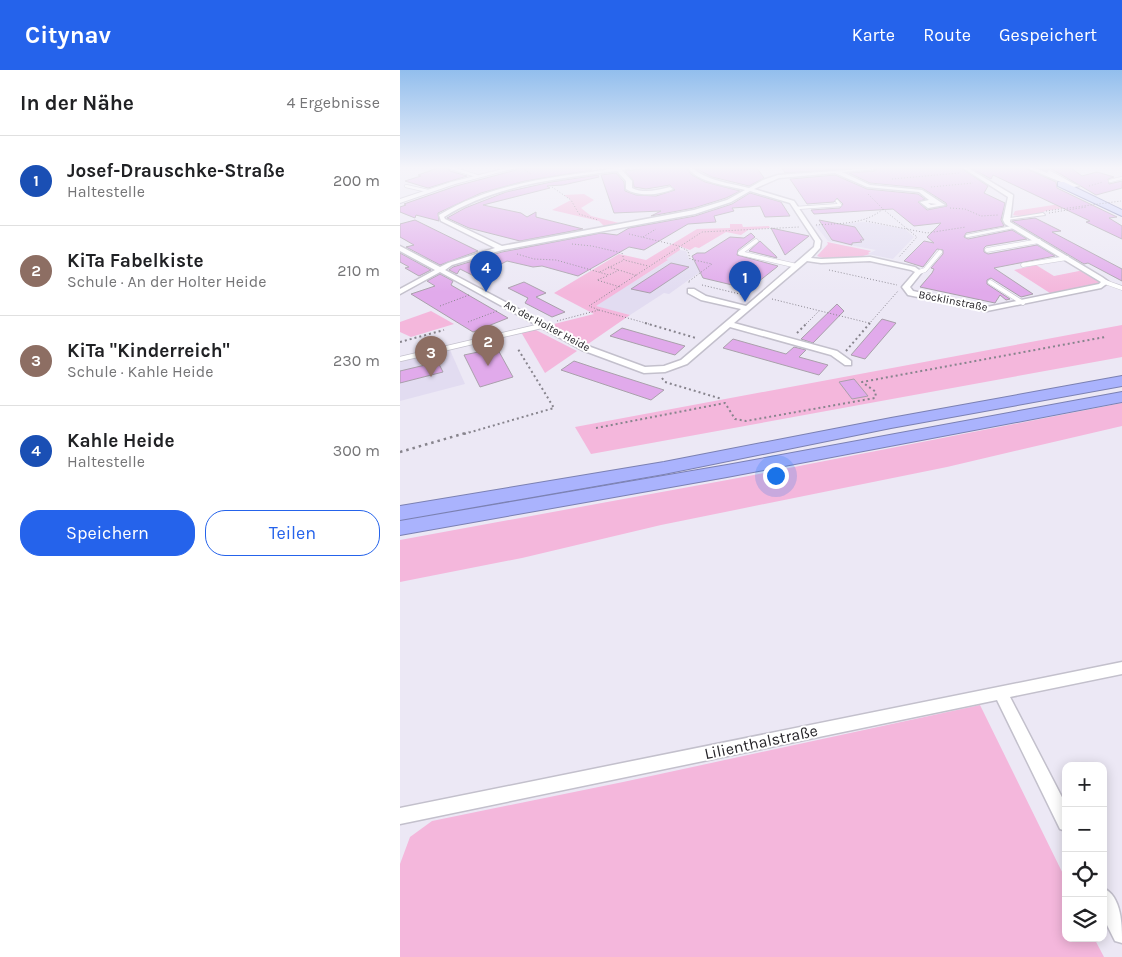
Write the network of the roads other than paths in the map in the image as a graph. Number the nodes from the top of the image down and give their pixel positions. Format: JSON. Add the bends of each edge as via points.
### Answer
{"nodes":[{"id":1,"x":453,"y":209,"type":"edge"},
{"id":2,"x":697,"y":209,"type":"edge"},
{"id":3,"x":797,"y":209,"type":"edge"},
{"id":4,"x":1008,"y":209,"type":"edge"},
{"id":5,"x":1044,"y":213,"type":"road end"},
{"id":6,"x":1006,"y":217,"type":"junction"},
{"id":7,"x":1013,"y":228,"type":"junction"},
{"id":8,"x":967,"y":236,"type":"dead end"},
{"id":9,"x":756,"y":241,"type":"dead end"},
{"id":10,"x":1039,"y":241,"type":"junction"},
{"id":11,"x":400,"y":248,"type":"edge"},
{"id":12,"x":501,"y":248,"type":"junction"},
{"id":13,"x":987,"y":250,"type":"dead end"},
{"id":14,"x":940,"y":252,"type":"dead end"},
{"id":15,"x":1067,"y":258,"type":"junction"},
{"id":16,"x":806,"y":259,"type":"junction"},
{"id":17,"x":797,"y":266,"type":"junction"},
{"id":18,"x":1023,"y":266,"type":"dead end"},
{"id":19,"x":439,"y":270,"type":"junction"},
{"id":20,"x":919,"y":272,"type":"junction"},
{"id":21,"x":990,"y":282,"type":"dead end"},
{"id":22,"x":1105,"y":282,"type":"junction"},
{"id":23,"x":1122,"y":288,"type":"edge"},
{"id":24,"x":691,"y":291,"type":"dead end"},
{"id":25,"x":400,"y":292,"type":"edge"},
{"id":26,"x":1023,"y":303,"type":"junction"},
{"id":27,"x":746,"y":308,"type":"junction"},
{"id":28,"x":727,"y":324,"type":"junction"},
{"id":29,"x":542,"y":326,"type":"junction"},
{"id":30,"x":400,"y":359,"type":"edge"},
{"id":31,"x":848,"y":363,"type":"dead end"},
{"id":32,"x":1122,"y":381,"type":"edge"},
{"id":33,"x":1122,"y":396,"type":"edge"},
{"id":34,"x":400,"y":513,"type":"edge"},
{"id":35,"x":400,"y":528,"type":"edge"},
{"id":36,"x":1122,"y":668,"type":"edge"},
{"id":37,"x":1000,"y":692,"type":"junction"},
{"id":38,"x":1062,"y":815,"type":"edge"},
{"id":39,"x":400,"y":816,"type":"edge"},
{"id":40,"x":1107,"y":905,"type":"edge"},
{"id":41,"x":1122,"y":934,"type":"edge"}],
"edges":[{"from":1,"to":12,"type":"street","via":[[441,216],[443,220]]},
{"from":2,"to":12,"type":"street"},
{"from":3,"to":16,"type":"street","via":[[818,241],[817,248]]},
{"from":4,"to":6,"type":"street"},
{"from":5,"to":6,"type":"street"},
{"from":6,"to":7,"type":"street"},
{"from":7,"to":8,"type":"lane"},
{"from":7,"to":10,"type":"street"},
{"from":9,"to":17,"type":"lane","via":[[740,253]]},
{"from":10,"to":13,"type":"lane"},
{"from":10,"to":15,"type":"street"},
{"from":11,"to":19,"type":"street","name":"An der Holter Heide"},
{"from":12,"to":19,"type":"street"},
{"from":14,"to":20,"type":"lane","via":[[925,270]]},
{"from":15,"to":18,"type":"lane"},
{"from":15,"to":22,"type":"street"},
{"from":16,"to":17,"type":"street"},
{"from":16,"to":20,"type":"street","name":"Böcklinstraße","via":[[870,259]]},
{"from":17,"to":27,"type":"street"},
{"from":19,"to":25,"type":"street"},
{"from":19,"to":29,"type":"street","name":"An der Holter Heide"},
{"from":20,"to":26,"type":"street","name":"Böcklinstraße","via":[[904,286],[911,293],[979,308]]},
{"from":21,"to":26,"type":"lane"},
{"from":22,"to":23,"type":"lane"},
{"from":22,"to":26,"type":"street","name":"Böcklinstraße","via":[[1101,286]]},
{"from":24,"to":27,"type":"street","via":[[704,298]]},
{"from":27,"to":28,"type":"street"},
{"from":28,"to":29,"type":"street","name":"An der Holter Heide","via":[[684,362],[654,370],[644,370],[585,348]]},
{"from":28,"to":31,"type":"street","via":[[834,353]]},
{"from":29,"to":30,"type":"lane"},
{"from":32,"to":34,"type":"highway","via":[[674,466]]},
{"from":33,"to":35,"type":"highway","via":[[727,471]]},
{"from":36,"to":37,"type":"street","name":"Lilienthalstraße"},
{"from":37,"to":38,"type":"street"},
{"from":37,"to":39,"type":"street","name":"Lilienthalstraße"},
{"from":40,"to":41,"type":"street"}]}
